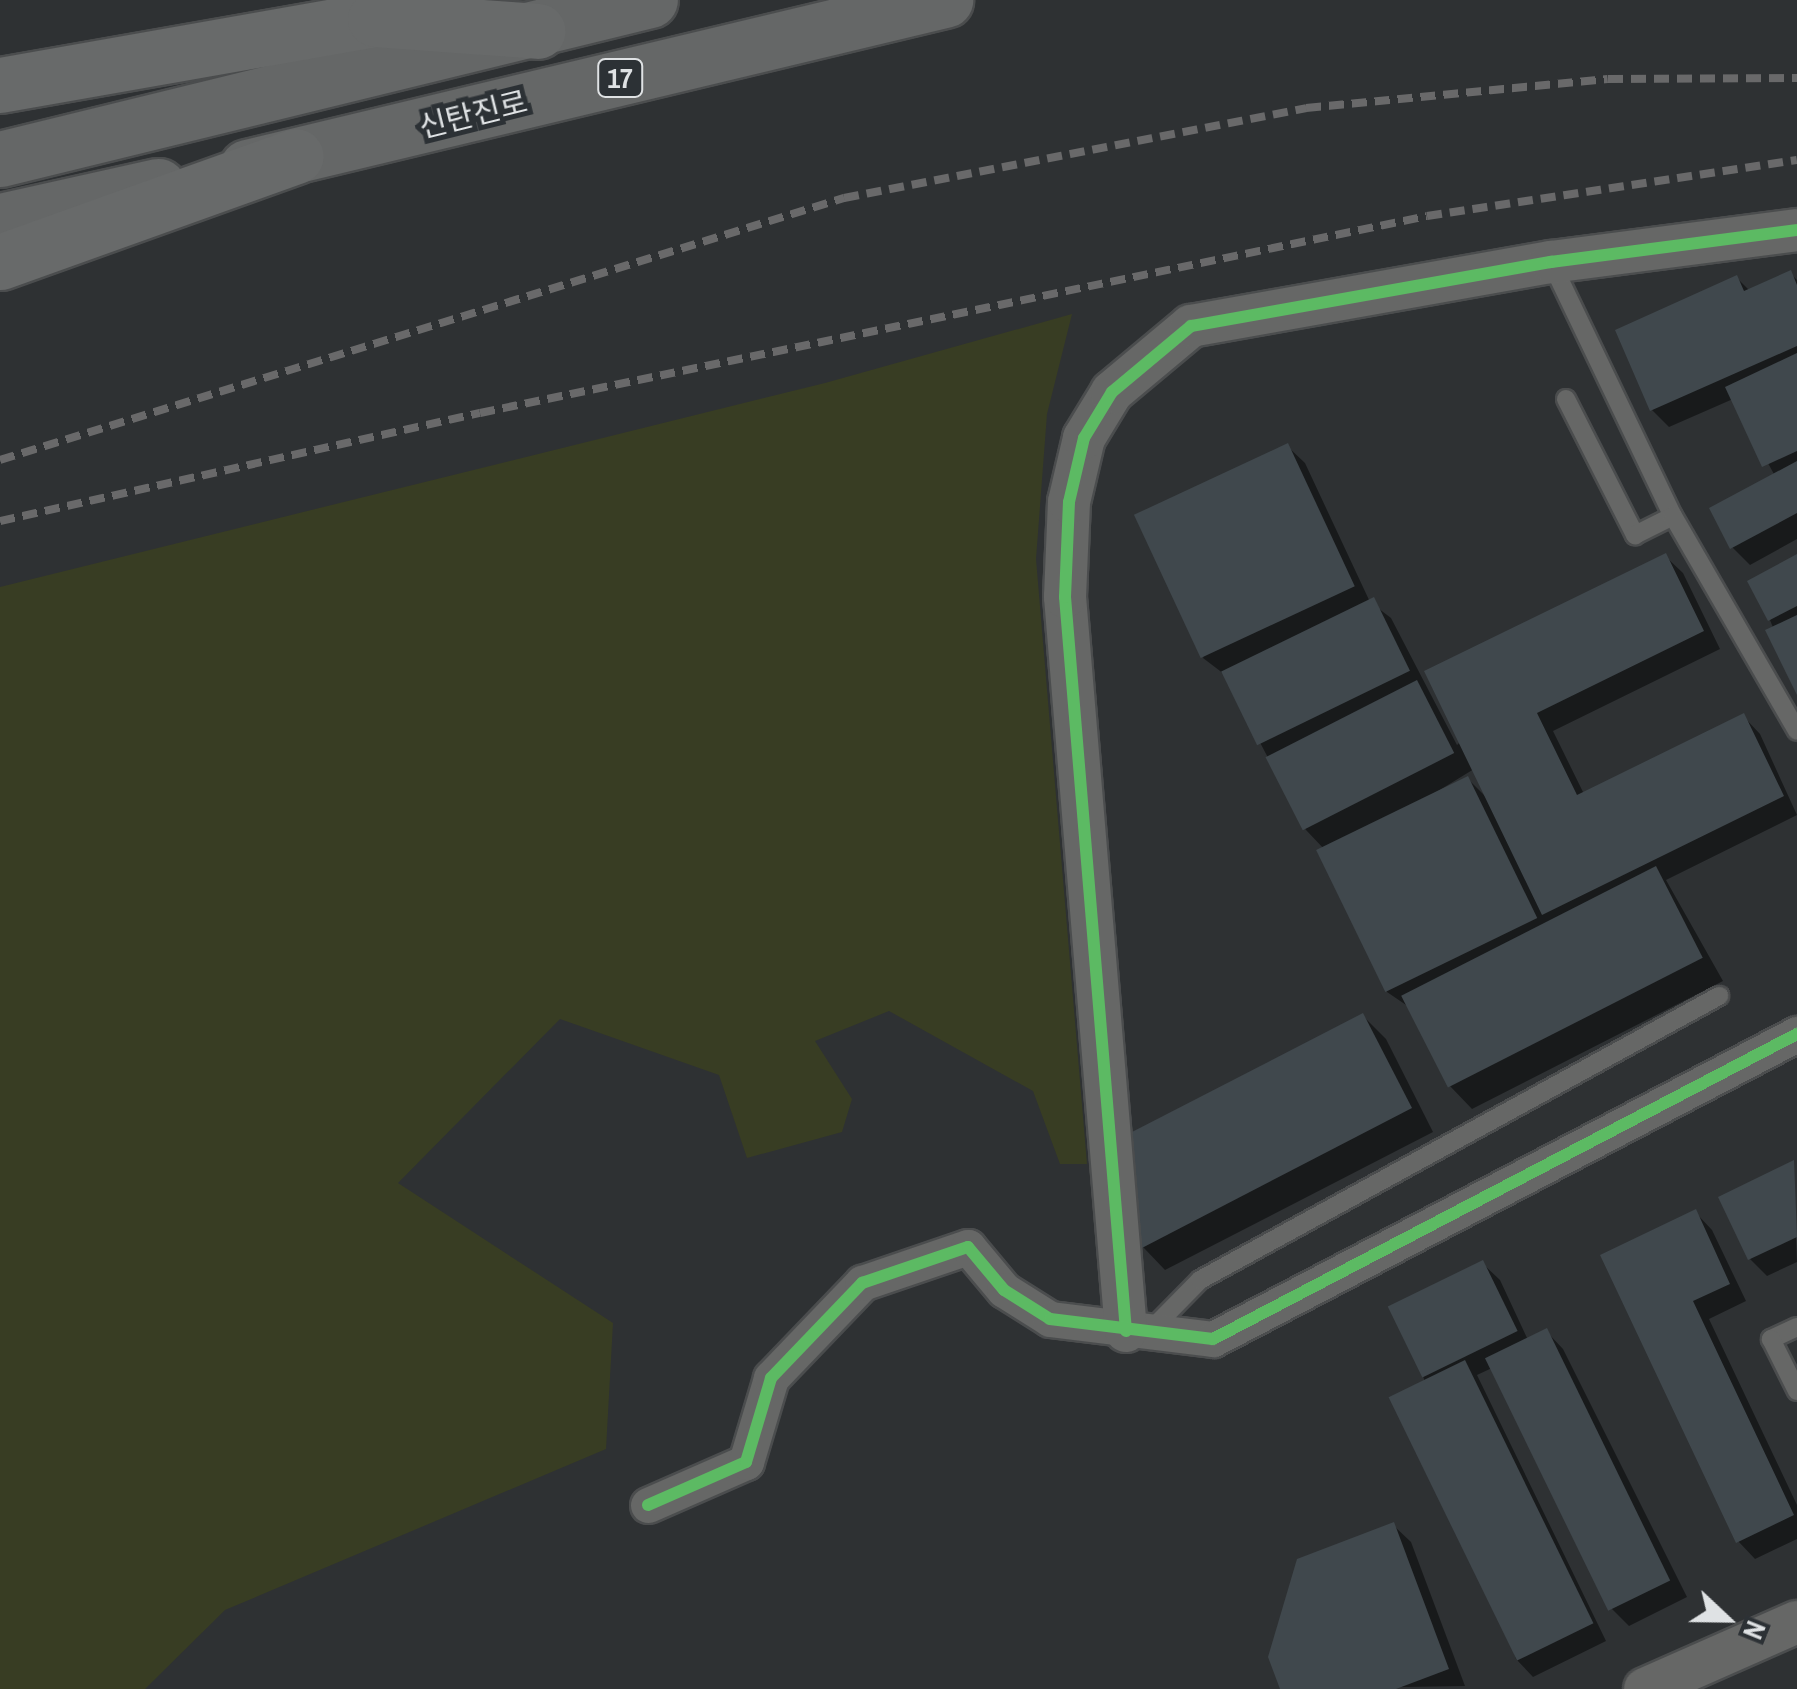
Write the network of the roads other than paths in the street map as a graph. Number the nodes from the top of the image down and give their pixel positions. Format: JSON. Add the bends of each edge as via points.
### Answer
{"nodes":[{"id":1,"x":650,"y":0,"type":"edge"},
{"id":2,"x":944,"y":0,"type":"edge"},
{"id":3,"x":538,"y":31,"type":"junction"},
{"id":4,"x":0,"y":86,"type":"edge"},
{"id":5,"x":296,"y":156,"type":"junction"},
{"id":6,"x":0,"y":159,"type":"edge"},
{"id":7,"x":0,"y":221,"type":"edge"},
{"id":8,"x":1797,"y":230,"type":"edge"},
{"id":9,"x":0,"y":262,"type":"edge"},
{"id":10,"x":1551,"y":262,"type":"junction"},
{"id":11,"x":1566,"y":399,"type":"dead end"},
{"id":12,"x":1673,"y":516,"type":"junction"},
{"id":13,"x":1797,"y":731,"type":"edge"},
{"id":14,"x":1719,"y":996,"type":"dead end"},
{"id":15,"x":1797,"y":1034,"type":"edge"},
{"id":16,"x":1797,"y":1327,"type":"edge"},
{"id":17,"x":1137,"y":1332,"type":"junction"},
{"id":18,"x":1797,"y":1391,"type":"edge"},
{"id":19,"x":648,"y":1505,"type":"dead end"},
{"id":20,"x":1797,"y":1622,"type":"edge"},
{"id":21,"x":1727,"y":1652,"type":"junction"},
{"id":22,"x":1646,"y":1689,"type":"edge"},
{"id":23,"x":1702,"y":1689,"type":"edge"}],
"edges":[{"from":1,"to":3,"type":"main road","number":"17"},
{"from":2,"to":5,"type":"main road","name":"신탄진로","number":"17"},
{"from":3,"to":4,"type":"highway","via":[[375,19]]},
{"from":3,"to":6,"type":"main road","number":"17"},
{"from":5,"to":7,"type":"main road","name":"신탄진로","number":"17"},
{"from":5,"to":9,"type":"highway"},
{"from":8,"to":10,"type":"street"},
{"from":10,"to":12,"type":"lane"},
{"from":10,"to":17,"type":"street","via":[[1191,326],[1112,392],[1084,438],[1069,502],[1065,597]]},
{"from":11,"to":12,"type":"lane","via":[[1635,535]]},
{"from":12,"to":13,"type":"lane"},
{"from":14,"to":17,"type":"lane","via":[[1200,1280]]},
{"from":15,"to":17,"type":"street","via":[[1212,1339]]},
{"from":16,"to":18,"type":"lane","via":[[1771,1338]]},
{"from":17,"to":19,"type":"street","via":[[1050,1319],[1004,1290],[968,1247],[862,1283],[771,1378],[746,1462]]},
{"from":20,"to":21,"type":"street"},
{"from":21,"to":22,"type":"street"},
{"from":21,"to":23,"type":"street"}]}
